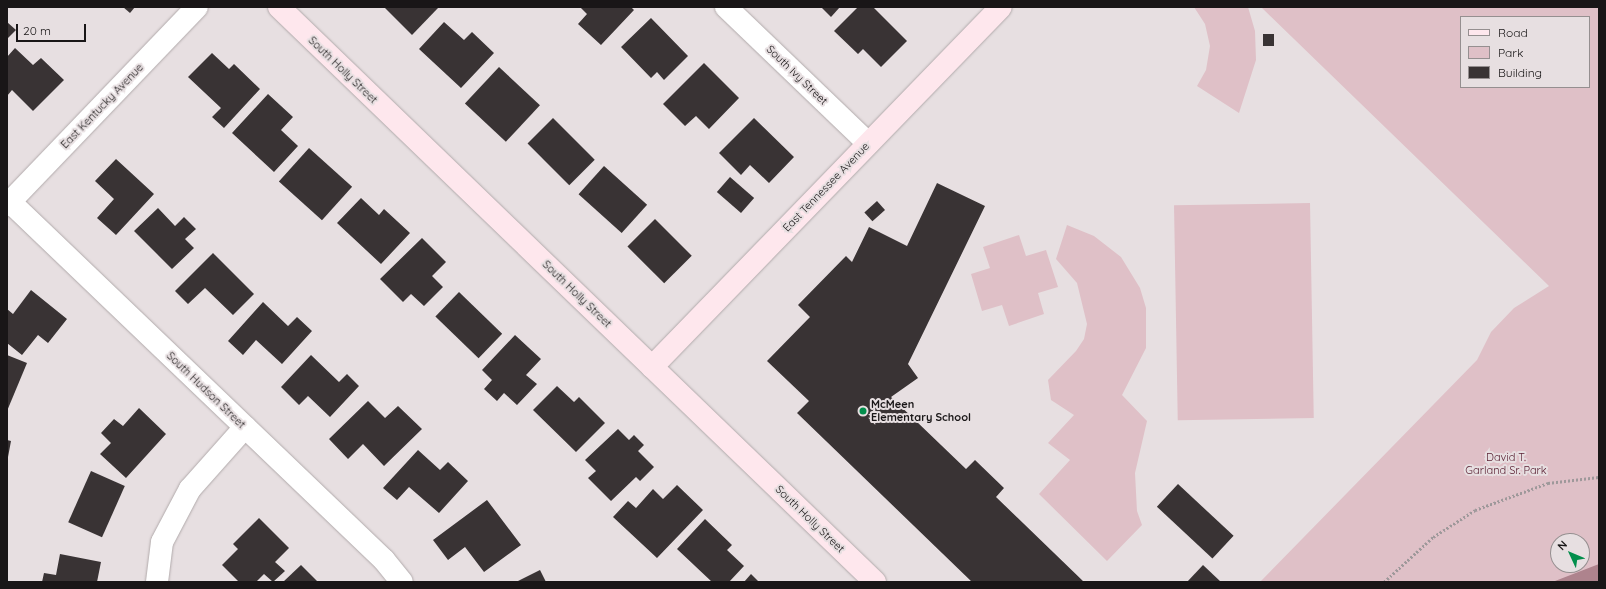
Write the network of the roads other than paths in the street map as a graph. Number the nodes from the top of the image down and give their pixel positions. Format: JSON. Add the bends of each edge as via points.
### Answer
{"nodes":[{"id":1,"x":197,"y":7,"type":"edge"},
{"id":2,"x":279,"y":7,"type":"edge"},
{"id":3,"x":726,"y":7,"type":"edge"},
{"id":4,"x":1000,"y":7,"type":"edge"},
{"id":5,"x":868,"y":143,"type":"junction"},
{"id":6,"x":8,"y":202,"type":"edge"},
{"id":7,"x":652,"y":367,"type":"junction"},
{"id":8,"x":245,"y":427,"type":"junction"},
{"id":9,"x":157,"y":582,"type":"edge"},
{"id":10,"x":402,"y":582,"type":"edge"},
{"id":11,"x":875,"y":582,"type":"edge"}],
"edges":[{"from":1,"to":6,"type":"street","name":"East Kentucky Avenue"},
{"from":2,"to":7,"type":"main road","name":"South Holly Street"},
{"from":3,"to":5,"type":"street","name":"South Ivy Street"},
{"from":4,"to":5,"type":"main road","name":"East Tennessee Avenue"},
{"from":5,"to":7,"type":"main road","name":"East Tennessee Avenue"},
{"from":6,"to":8,"type":"street","name":"South Hudson Street"},
{"from":7,"to":11,"type":"main road","name":"South Holly Street"},
{"from":8,"to":9,"type":"street","via":[[190,489],[162,542]]},
{"from":8,"to":10,"type":"street","name":"South Hudson Street","via":[[384,560]]}]}
